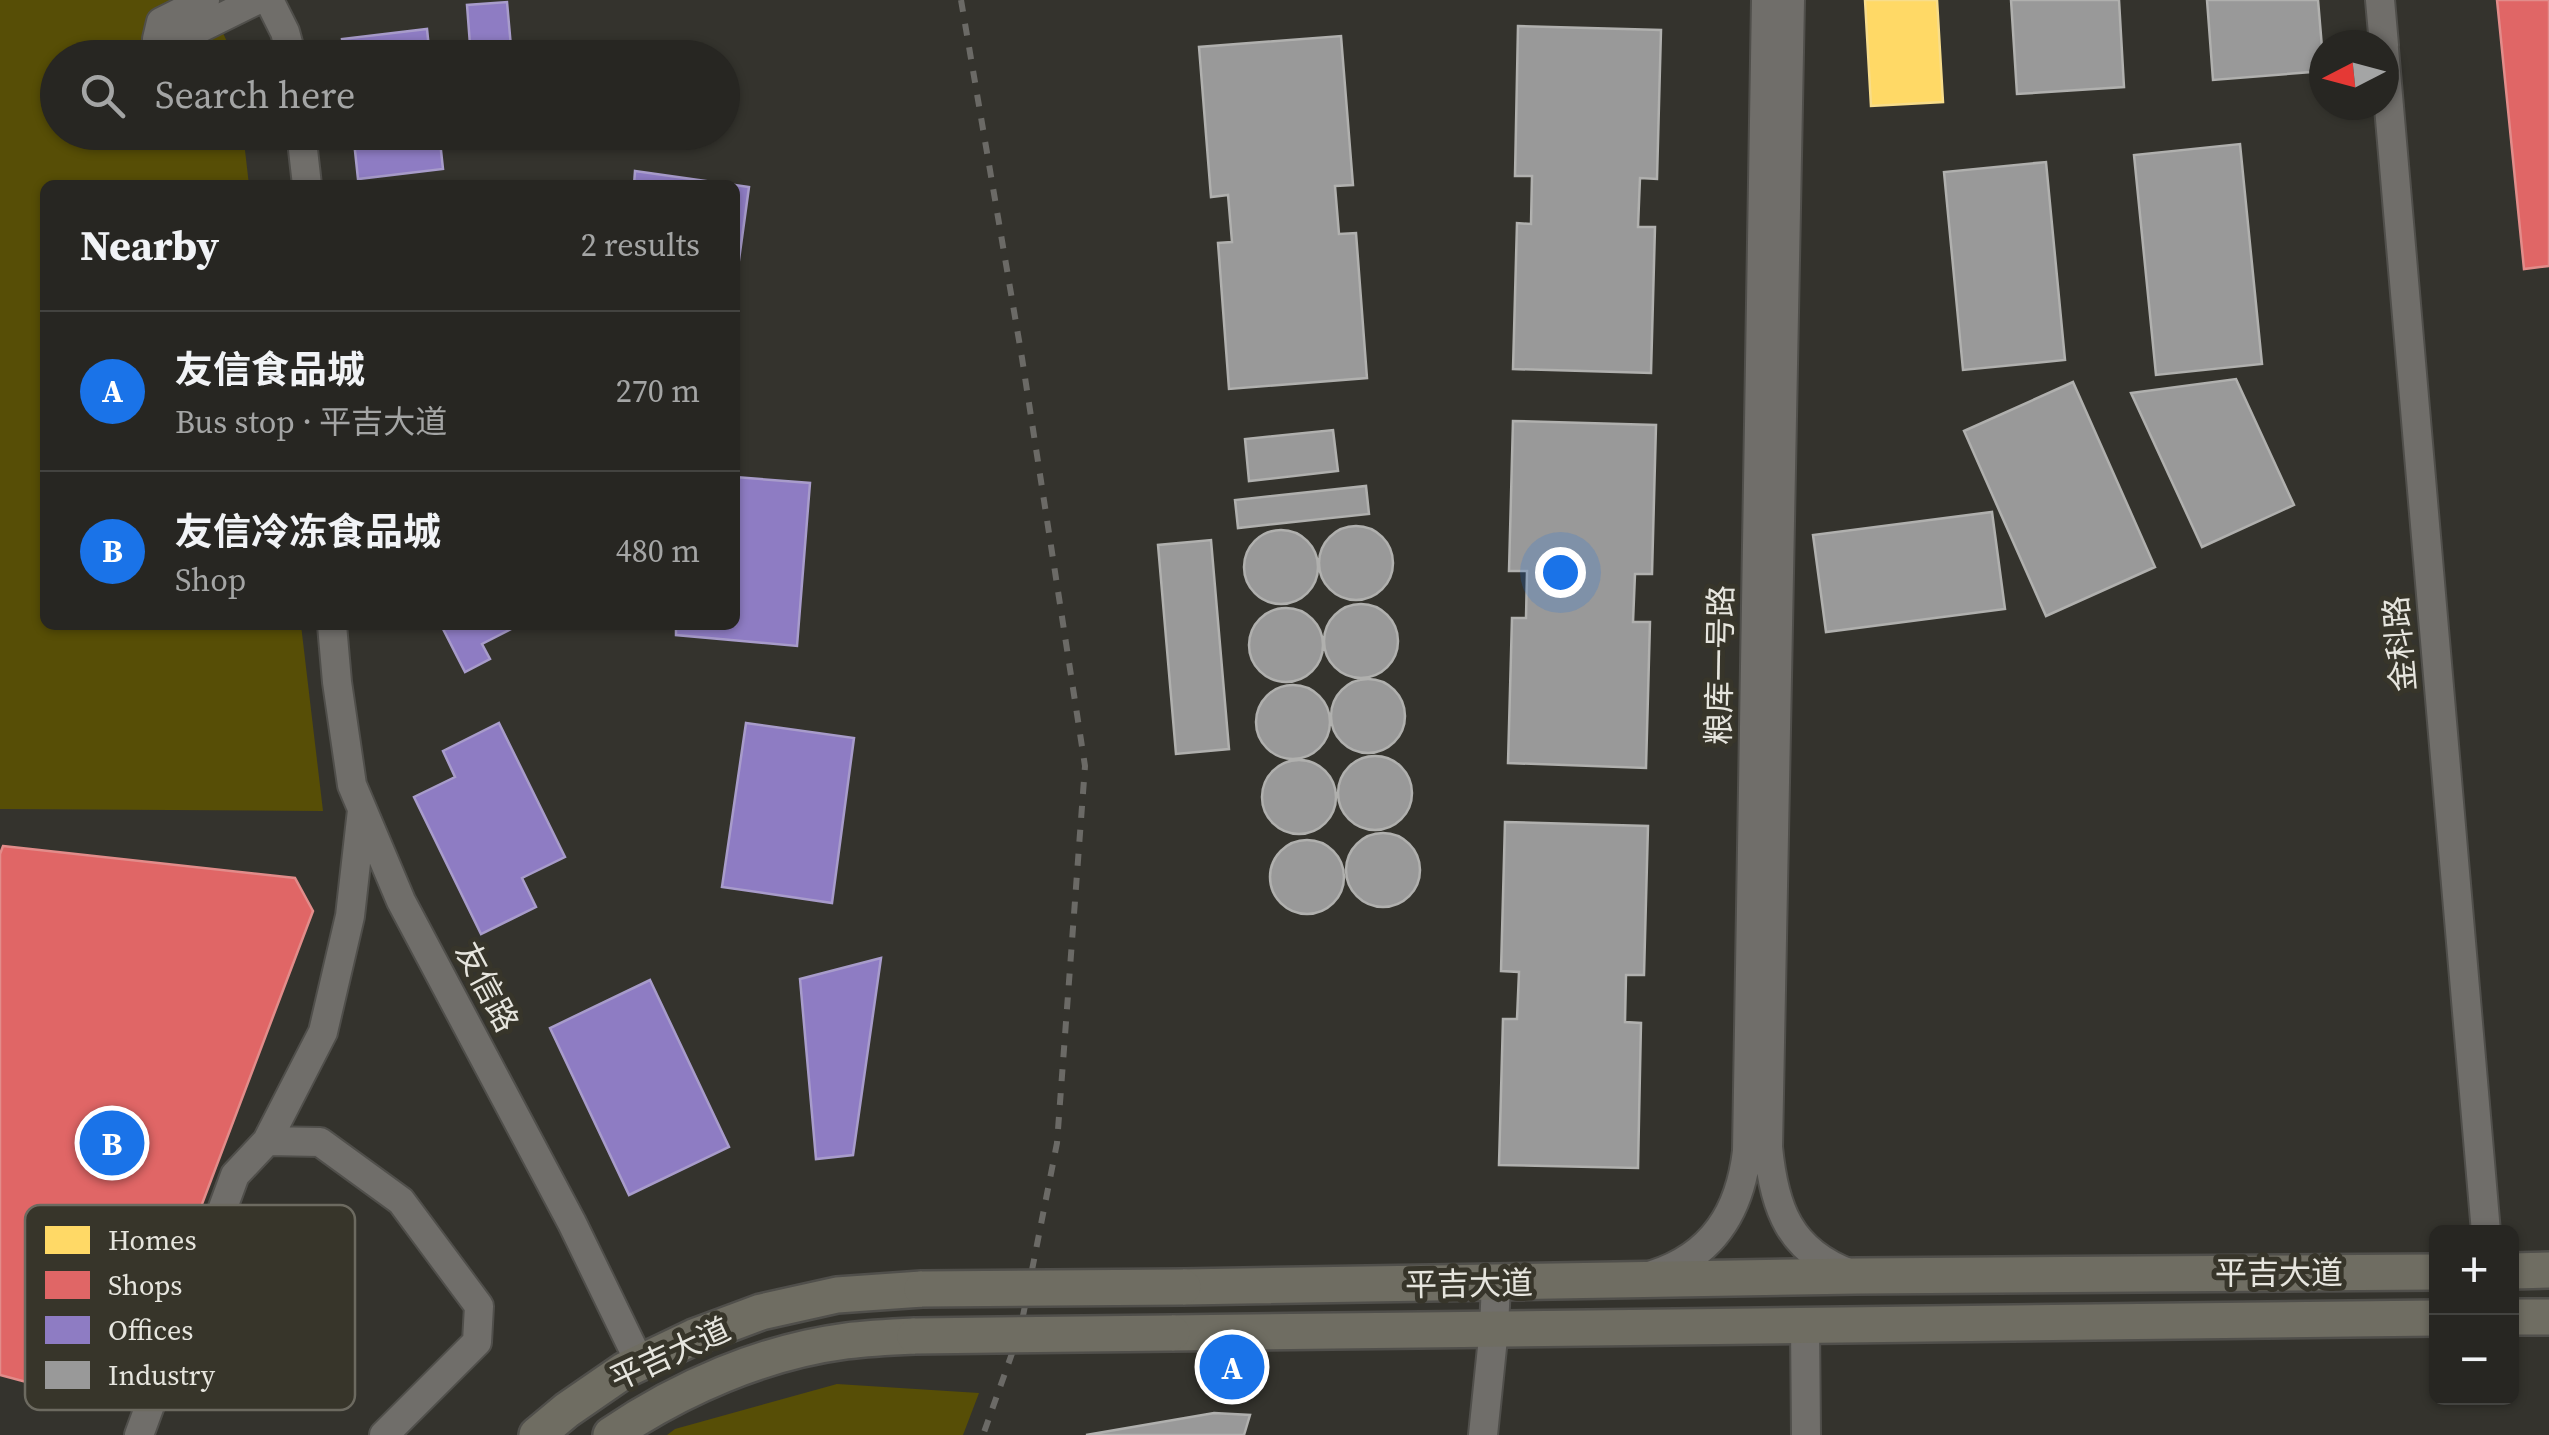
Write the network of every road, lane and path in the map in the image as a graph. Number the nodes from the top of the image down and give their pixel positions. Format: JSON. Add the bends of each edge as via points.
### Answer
{"nodes":[{"id":1,"x":204,"y":0,"type":"edge"},
{"id":2,"x":1766,"y":0,"type":"edge"},
{"id":3,"x":1790,"y":0,"type":"edge"},
{"id":4,"x":2380,"y":0,"type":"edge"},
{"id":5,"x":259,"y":1,"type":"edge"},
{"id":6,"x":2383,"y":30,"type":"edge"},
{"id":7,"x":269,"y":40,"type":"edge"},
{"id":8,"x":287,"y":40,"type":"edge"},
{"id":9,"x":2390,"y":120,"type":"edge"},
{"id":10,"x":286,"y":150,"type":"edge"},
{"id":11,"x":303,"y":150,"type":"edge"},
{"id":12,"x":289,"y":180,"type":"edge"},
{"id":13,"x":306,"y":180,"type":"edge"},
{"id":14,"x":332,"y":630,"type":"edge"},
{"id":15,"x":350,"y":630,"type":"edge"},
{"id":16,"x":362,"y":808,"type":"junction"},
{"id":17,"x":267,"y":1141,"type":"junction"},
{"id":18,"x":225,"y":1205,"type":"edge"},
{"id":19,"x":2485,"y":1225,"type":"edge"},
{"id":20,"x":2549,"y":1270,"type":"edge"},
{"id":21,"x":2519,"y":1271,"type":"edge"},
{"id":22,"x":2429,"y":1272,"type":"edge"},
{"id":23,"x":1857,"y":1276,"type":"junction"},
{"id":24,"x":1639,"y":1280,"type":"junction"},
{"id":25,"x":1496,"y":1284,"type":"junction"},
{"id":26,"x":2519,"y":1317,"type":"edge"},
{"id":27,"x":2549,"y":1317,"type":"edge"},
{"id":28,"x":2429,"y":1318,"type":"edge"},
{"id":29,"x":1806,"y":1325,"type":"junction"},
{"id":30,"x":1494,"y":1328,"type":"junction"},
{"id":31,"x":648,"y":1359,"type":"junction"},
{"id":32,"x":148,"y":1410,"type":"edge"},
{"id":33,"x":139,"y":1435,"type":"edge"},
{"id":34,"x":384,"y":1435,"type":"edge"},
{"id":35,"x":536,"y":1435,"type":"edge"},
{"id":36,"x":612,"y":1435,"type":"edge"},
{"id":37,"x":1483,"y":1435,"type":"edge"},
{"id":38,"x":1806,"y":1435,"type":"edge"}],
"edges":[{"from":1,"to":5,"type":"street","via":[[164,34]]},
{"from":2,"to":24,"type":"street","name":"粮库一号路","via":[[1744,1178],[1718,1232],[1696,1254]]},
{"from":3,"to":23,"type":"street","name":"粮库一号路","via":[[1768,1147],[1778,1208],[1794,1235],[1832,1267]]},
{"from":4,"to":6,"type":"street","name":"金科路"},
{"from":5,"to":7,"type":"street"},
{"from":5,"to":8,"type":"street"},
{"from":9,"to":19,"type":"street","name":"金科路"},
{"from":10,"to":12,"type":"street"},
{"from":11,"to":13,"type":"street"},
{"from":14,"to":16,"type":"street","name":"友信路","via":[[352,785]]},
{"from":15,"to":31,"type":"street","name":"友信路","via":[[368,778],[418,894],[589,1215]]},
{"from":16,"to":17,"type":"street","via":[[350,916],[323,1032]]},
{"from":16,"to":31,"type":"street","name":"友信路","via":[[401,901]]},
{"from":17,"to":18,"type":"street","via":[[236,1175]]},
{"from":17,"to":34,"type":"street","via":[[320,1142],[401,1201],[479,1306],[477,1342]]},
{"from":20,"to":21,"type":"main road"},
{"from":22,"to":23,"type":"main road","name":"平吉大道"},
{"from":23,"to":24,"type":"main road","name":"平吉大道"},
{"from":24,"to":25,"type":"main road","name":"平吉大道"},
{"from":25,"to":30,"type":"street"},
{"from":25,"to":31,"type":"main road","name":"平吉大道","bridge":true,"via":[[922,1289],[837,1296],[761,1312]]},
{"from":26,"to":27,"type":"main road"},
{"from":28,"to":29,"type":"main road","name":"平吉大道"},
{"from":29,"to":30,"type":"main road","name":"平吉大道"},
{"from":29,"to":38,"type":"street"},
{"from":30,"to":36,"type":"main road","name":"平吉大道","bridge":true,"via":[[844,1341],[712,1380]]},
{"from":30,"to":37,"type":"street"},
{"from":31,"to":35,"type":"main road","name":"平吉大道"},
{"from":32,"to":33,"type":"street"}]}
